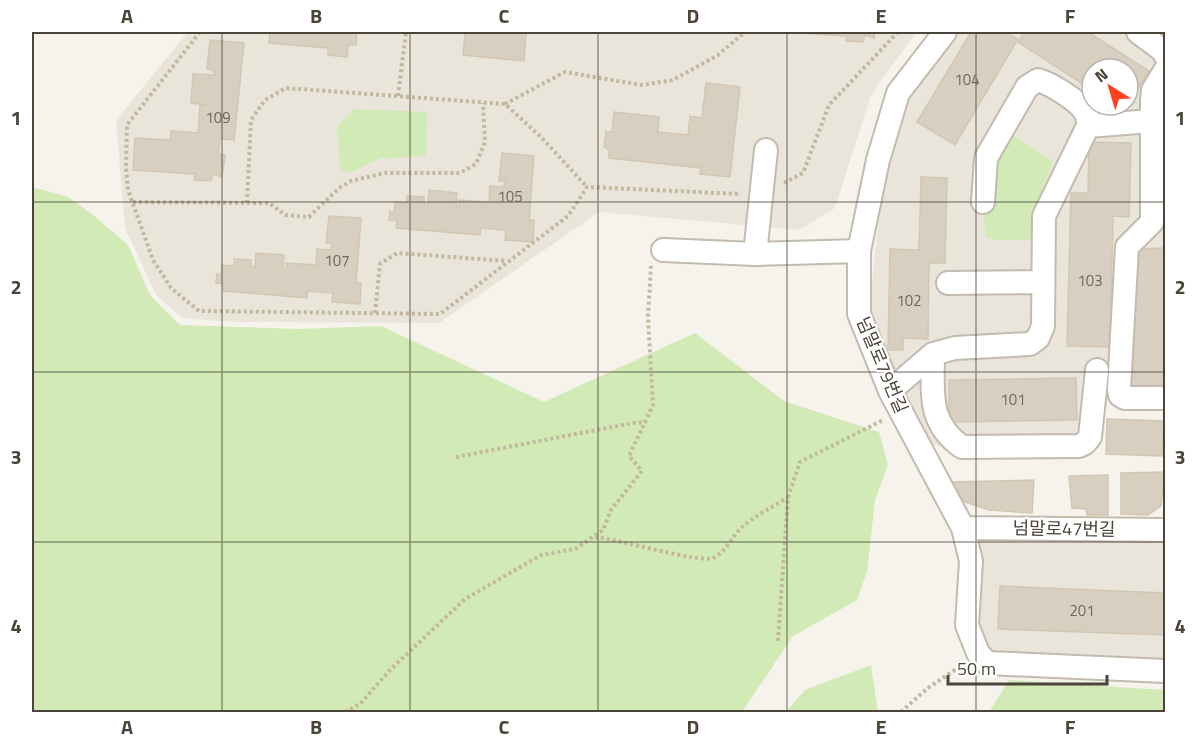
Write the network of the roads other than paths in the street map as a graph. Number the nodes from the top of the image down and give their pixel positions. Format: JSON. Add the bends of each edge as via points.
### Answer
{"nodes":[{"id":1,"x":945,"y":32,"type":"edge"},
{"id":2,"x":1138,"y":32,"type":"edge"},
{"id":3,"x":1166,"y":56,"type":"edge"},
{"id":4,"x":1166,"y":69,"type":"edge"},
{"id":5,"x":1158,"y":121,"type":"edge"},
{"id":6,"x":1088,"y":126,"type":"junction"},
{"id":7,"x":766,"y":150,"type":"dead end"},
{"id":8,"x":983,"y":202,"type":"dead end"},
{"id":9,"x":663,"y":250,"type":"road end"},
{"id":10,"x":859,"y":251,"type":"junction"},
{"id":11,"x":755,"y":254,"type":"junction"},
{"id":12,"x":1043,"y":282,"type":"junction"},
{"id":13,"x":948,"y":284,"type":"dead end"},
{"id":14,"x":933,"y":354,"type":"junction"},
{"id":15,"x":1097,"y":370,"type":"dead end"},
{"id":16,"x":1166,"y":398,"type":"edge"},
{"id":17,"x":895,"y":401,"type":"junction"},
{"id":18,"x":963,"y":528,"type":"junction"},
{"id":19,"x":1166,"y":530,"type":"edge"},
{"id":20,"x":1166,"y":670,"type":"edge"}],
"edges":[{"from":1,"to":10,"type":"lane","name":"넘말로79번길","via":[[898,93],[878,160]]},
{"from":2,"to":3,"type":"lane"},
{"from":4,"to":5,"type":"lane","via":[[1153,90]]},
{"from":5,"to":6,"type":"lane"},
{"from":5,"to":16,"type":"lane","via":[[1152,222],[1127,247],[1119,389],[1125,398]]},
{"from":6,"to":8,"type":"lane","via":[[1084,109],[1047,82],[1038,80],[1027,87],[986,158]]},
{"from":6,"to":12,"type":"lane","via":[[1044,216]]},
{"from":7,"to":11,"type":"lane"},
{"from":9,"to":11,"type":"lane"},
{"from":10,"to":11,"type":"lane"},
{"from":10,"to":17,"type":"lane","name":"넘말로79번길","via":[[859,315]]},
{"from":12,"to":13,"type":"lane"},
{"from":12,"to":14,"type":"lane","via":[[1043,326],[1030,344],[955,348]]},
{"from":14,"to":15,"type":"lane","via":[[933,408],[948,437],[962,447],[1085,443],[1090,438]]},
{"from":14,"to":17,"type":"lane"},
{"from":17,"to":18,"type":"lane","name":"넘말로79번길"},
{"from":18,"to":19,"type":"lane","name":"넘말로47번길"},
{"from":18,"to":20,"type":"lane","name":"넘말로79번길","via":[[971,561],[967,625],[983,658]]}]}
